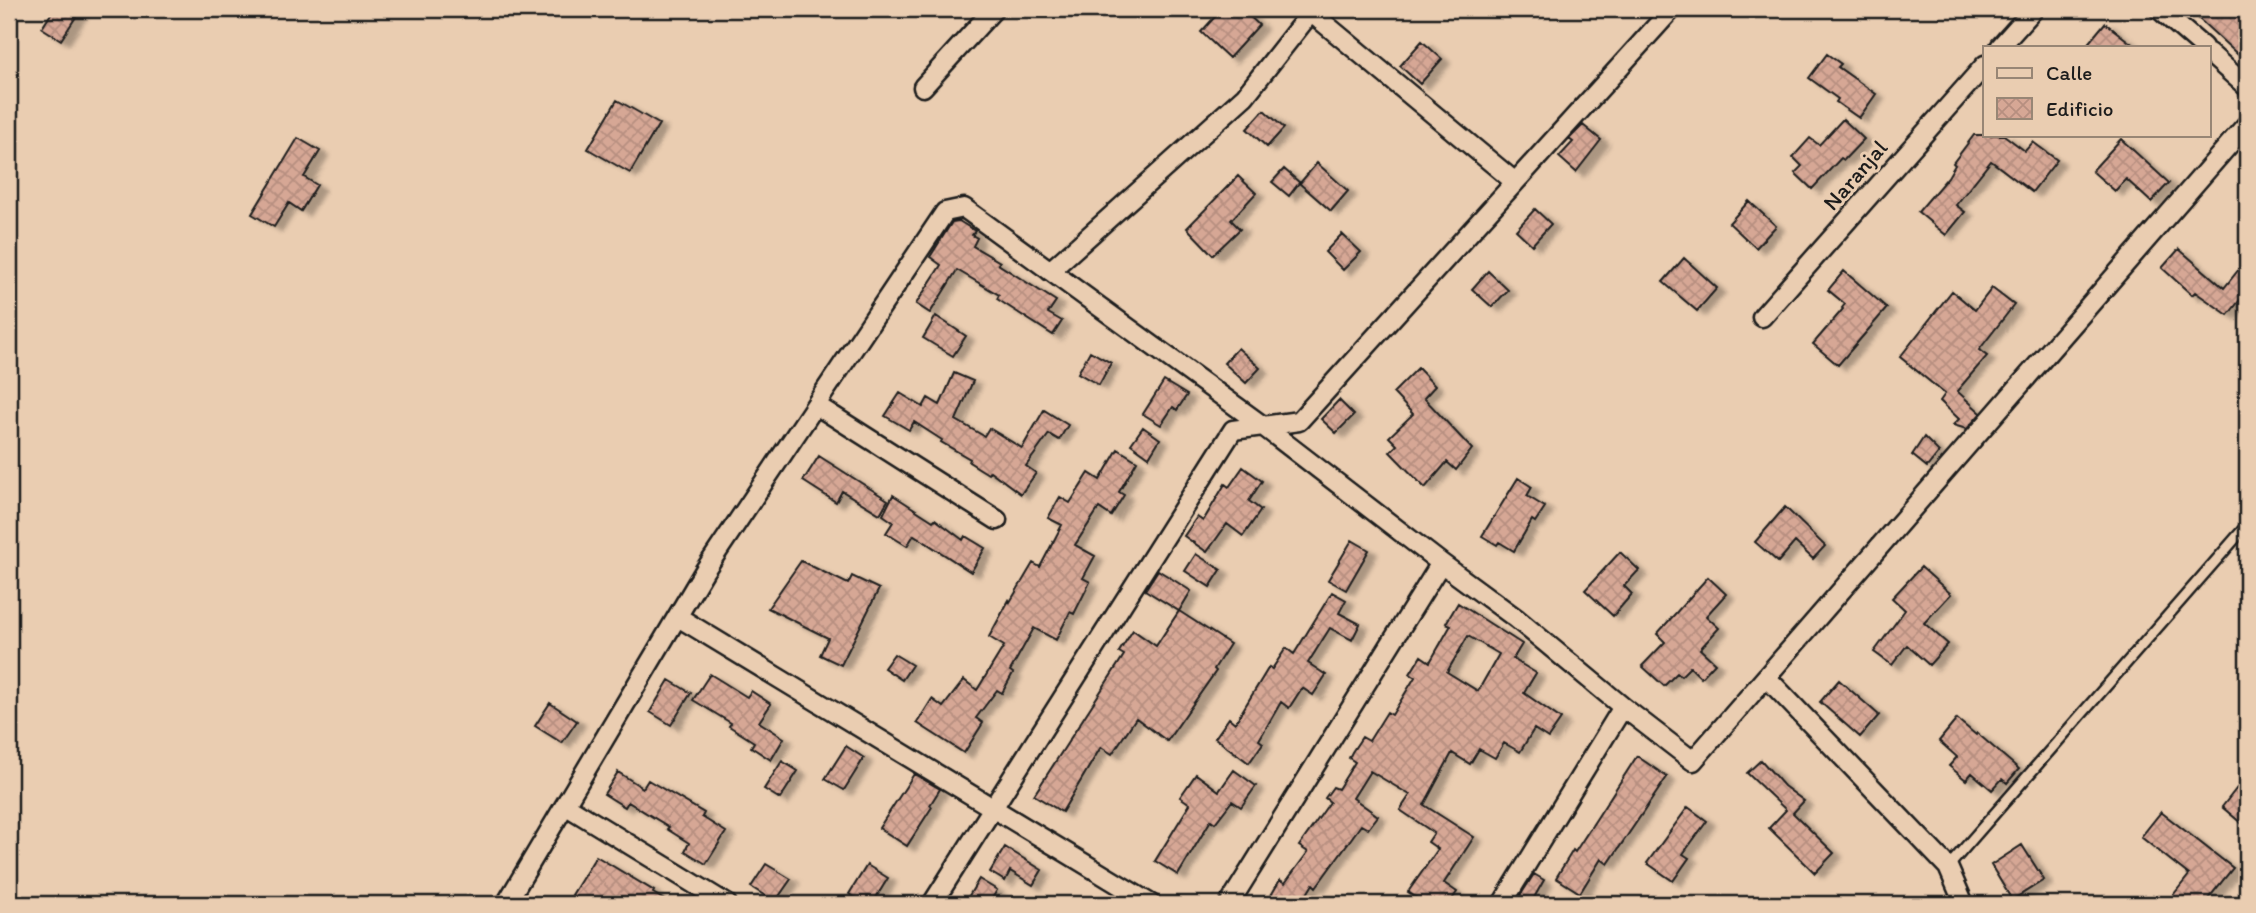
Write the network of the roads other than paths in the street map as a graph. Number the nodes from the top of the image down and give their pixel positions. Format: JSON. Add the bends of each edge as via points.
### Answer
{"nodes":[{"id":1,"x":994,"y":9,"type":"edge"},
{"id":2,"x":1672,"y":9,"type":"edge"},
{"id":3,"x":2034,"y":9,"type":"edge"},
{"id":4,"x":2159,"y":9,"type":"edge"},
{"id":5,"x":1309,"y":10,"type":"edge"},
{"id":6,"x":2001,"y":46,"type":"edge"},
{"id":7,"x":2202,"y":46,"type":"edge"},
{"id":8,"x":2210,"y":54,"type":"edge"},
{"id":9,"x":1983,"y":67,"type":"edge"},
{"id":10,"x":923,"y":87,"type":"dead end"},
{"id":11,"x":2247,"y":87,"type":"edge"},
{"id":12,"x":2247,"y":124,"type":"edge"},
{"id":13,"x":1516,"y":182,"type":"junction"},
{"id":14,"x":1050,"y":271,"type":"junction"},
{"id":15,"x":1762,"y":317,"type":"dead end"},
{"id":16,"x":816,"y":405,"type":"junction"},
{"id":17,"x":1263,"y":426,"type":"junction"},
{"id":18,"x":997,"y":520,"type":"dead end"},
{"id":19,"x":2247,"y":525,"type":"edge"},
{"id":20,"x":1441,"y":564,"type":"junction"},
{"id":21,"x":678,"y":617,"type":"junction"},
{"id":22,"x":1767,"y":678,"type":"junction"},
{"id":23,"x":1623,"y":707,"type":"junction"},
{"id":24,"x":565,"y":805,"type":"junction"},
{"id":25,"x":993,"y":807,"type":"junction"},
{"id":26,"x":1948,"y":867,"type":"junction"},
{"id":27,"x":506,"y":904,"type":"edge"},
{"id":28,"x":727,"y":904,"type":"edge"},
{"id":29,"x":932,"y":904,"type":"edge"},
{"id":30,"x":1151,"y":904,"type":"edge"},
{"id":31,"x":1229,"y":904,"type":"edge"},
{"id":32,"x":1502,"y":904,"type":"edge"},
{"id":33,"x":1965,"y":904,"type":"edge"}],
"edges":[{"from":1,"to":10,"type":"street"},
{"from":2,"to":13,"type":"street"},
{"from":3,"to":6,"type":"street"},
{"from":4,"to":7,"type":"street"},
{"from":5,"to":13,"type":"street"},
{"from":5,"to":14,"type":"street","via":[[1245,96]]},
{"from":8,"to":11,"type":"street"},
{"from":9,"to":15,"type":"street","name":"Naranjal"},
{"from":12,"to":22,"type":"street"},
{"from":13,"to":17,"type":"street","via":[[1299,421]]},
{"from":14,"to":16,"type":"street","via":[[964,208],[945,212]]},
{"from":14,"to":17,"type":"street"},
{"from":16,"to":18,"type":"street"},
{"from":16,"to":21,"type":"street"},
{"from":17,"to":20,"type":"street"},
{"from":17,"to":25,"type":"street","via":[[1233,430]]},
{"from":19,"to":26,"type":"lane"},
{"from":20,"to":23,"type":"street","via":[[1517,619]]},
{"from":20,"to":31,"type":"street"},
{"from":21,"to":24,"type":"street"},
{"from":21,"to":25,"type":"street"},
{"from":22,"to":23,"type":"street","via":[[1693,761]]},
{"from":22,"to":26,"type":"street"},
{"from":23,"to":32,"type":"street"},
{"from":24,"to":27,"type":"street"},
{"from":24,"to":28,"type":"street"},
{"from":25,"to":29,"type":"street"},
{"from":25,"to":30,"type":"street"},
{"from":26,"to":33,"type":"street"}]}
